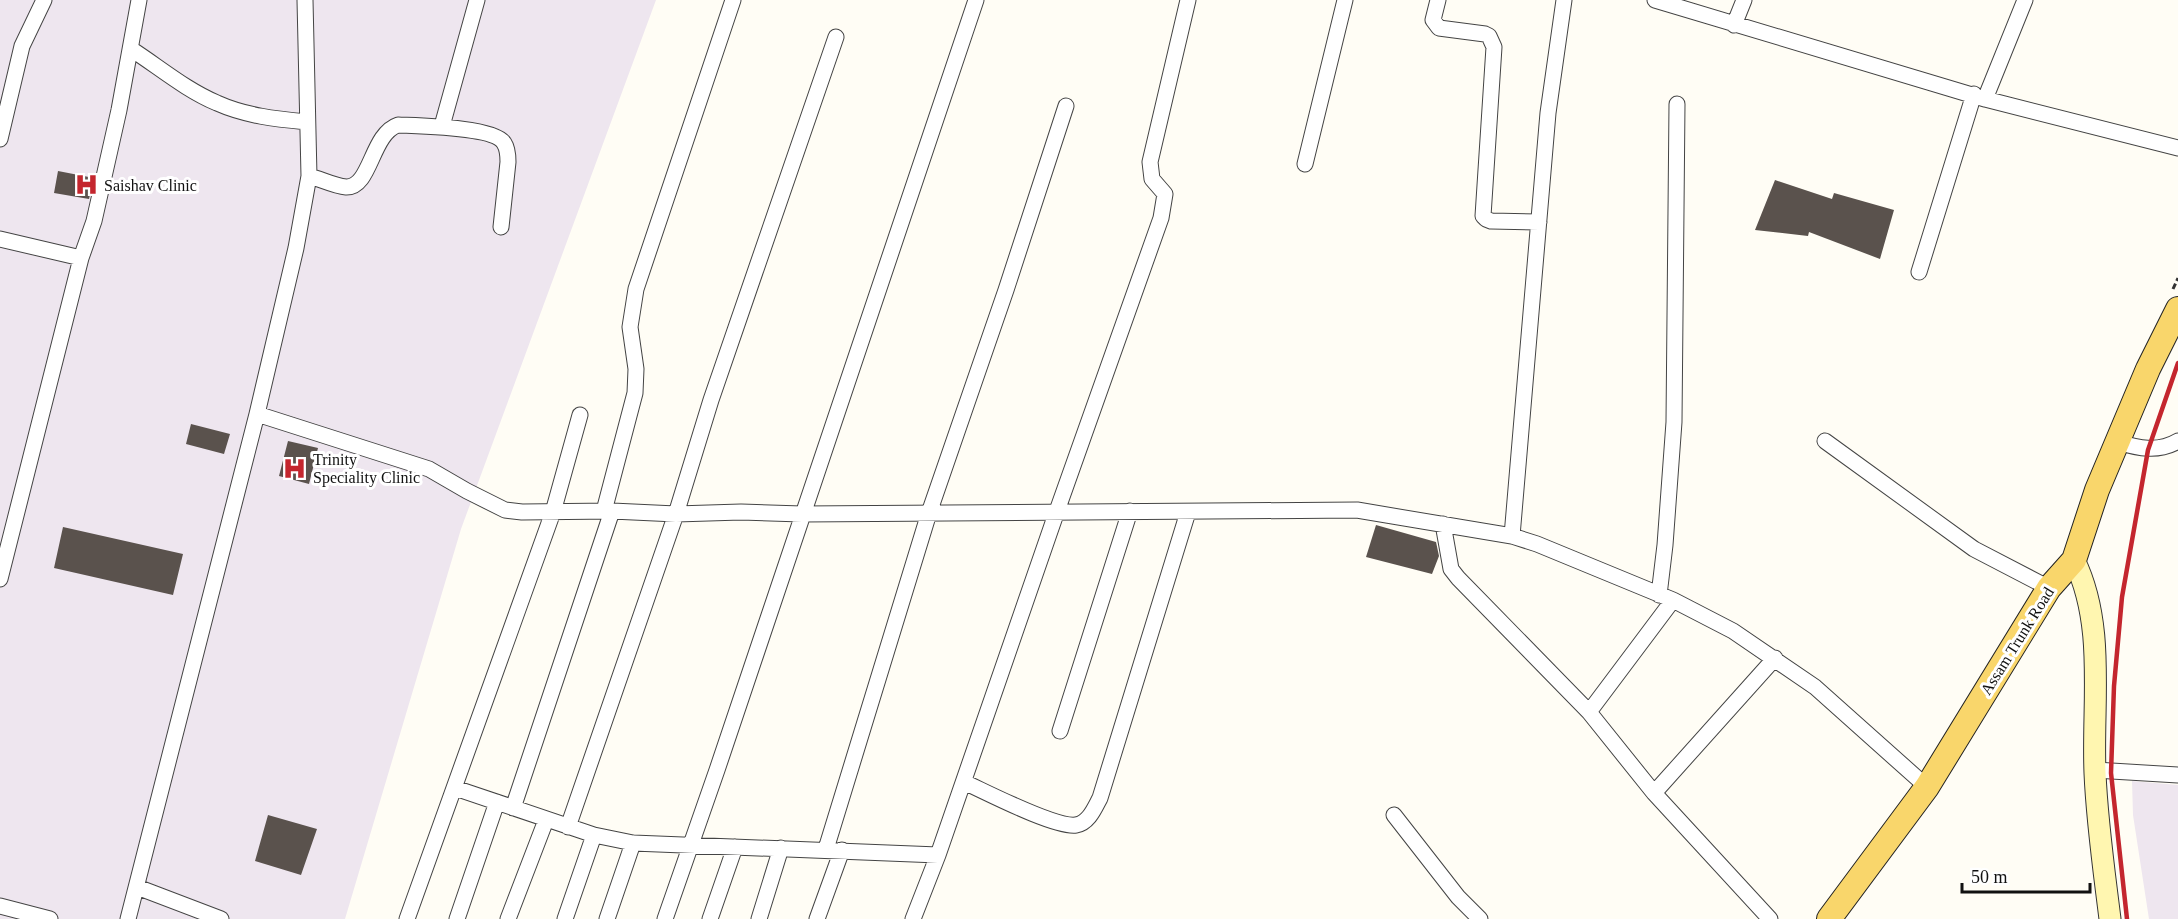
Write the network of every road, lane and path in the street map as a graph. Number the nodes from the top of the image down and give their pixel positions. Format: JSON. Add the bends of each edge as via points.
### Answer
{"nodes":[{"id":1,"x":44,"y":0,"type":"edge"},
{"id":2,"x":139,"y":0,"type":"edge"},
{"id":3,"x":305,"y":0,"type":"edge"},
{"id":4,"x":477,"y":0,"type":"edge"},
{"id":5,"x":733,"y":0,"type":"edge"},
{"id":6,"x":976,"y":0,"type":"edge"},
{"id":7,"x":1188,"y":0,"type":"edge"},
{"id":8,"x":1345,"y":0,"type":"edge"},
{"id":9,"x":1438,"y":0,"type":"edge"},
{"id":10,"x":1564,"y":0,"type":"edge"},
{"id":11,"x":1655,"y":0,"type":"edge"},
{"id":12,"x":1744,"y":0,"type":"edge"},
{"id":13,"x":2025,"y":0,"type":"edge"},
{"id":14,"x":1734,"y":25,"type":"junction"},
{"id":15,"x":836,"y":37,"type":"dead end"},
{"id":16,"x":131,"y":49,"type":"junction"},
{"id":17,"x":1979,"y":97,"type":"junction"},
{"id":18,"x":1677,"y":104,"type":"dead end"},
{"id":19,"x":1066,"y":106,"type":"dead end"},
{"id":20,"x":307,"y":122,"type":"junction"},
{"id":21,"x":442,"y":126,"type":"junction"},
{"id":22,"x":0,"y":139,"type":"edge"},
{"id":23,"x":2178,"y":148,"type":"edge"},
{"id":24,"x":1305,"y":164,"type":"dead end"},
{"id":25,"x":309,"y":176,"type":"junction"},
{"id":26,"x":1539,"y":222,"type":"junction"},
{"id":27,"x":501,"y":227,"type":"dead end"},
{"id":28,"x":0,"y":239,"type":"edge"},
{"id":29,"x":81,"y":258,"type":"junction"},
{"id":30,"x":1919,"y":272,"type":"dead end"},
{"id":31,"x":2178,"y":309,"type":"edge"},
{"id":32,"x":257,"y":414,"type":"junction"},
{"id":33,"x":580,"y":415,"type":"dead end"},
{"id":34,"x":1825,"y":441,"type":"dead end"},
{"id":35,"x":2178,"y":441,"type":"edge"},
{"id":36,"x":2117,"y":442,"type":"junction"},
{"id":37,"x":608,"y":511,"type":"junction"},
{"id":38,"x":1057,"y":511,"type":"junction"},
{"id":39,"x":1130,"y":511,"type":"junction"},
{"id":40,"x":553,"y":512,"type":"junction"},
{"id":41,"x":1188,"y":512,"type":"junction"},
{"id":42,"x":929,"y":513,"type":"junction"},
{"id":43,"x":676,"y":514,"type":"junction"},
{"id":44,"x":802,"y":514,"type":"junction"},
{"id":45,"x":1443,"y":524,"type":"junction"},
{"id":46,"x":1512,"y":536,"type":"junction"},
{"id":47,"x":2074,"y":560,"type":"junction"},
{"id":48,"x":0,"y":579,"type":"edge"},
{"id":49,"x":2049,"y":588,"type":"junction"},
{"id":50,"x":1666,"y":598,"type":"junction"},
{"id":51,"x":1775,"y":658,"type":"junction"},
{"id":52,"x":1588,"y":712,"type":"junction"},
{"id":53,"x":1060,"y":731,"type":"dead end"},
{"id":54,"x":2095,"y":770,"type":"junction"},
{"id":55,"x":2178,"y":775,"type":"edge"},
{"id":56,"x":963,"y":782,"type":"junction"},
{"id":57,"x":1927,"y":787,"type":"junction"},
{"id":58,"x":455,"y":788,"type":"junction"},
{"id":59,"x":1654,"y":793,"type":"junction"},
{"id":60,"x":497,"y":802,"type":"junction"},
{"id":61,"x":513,"y":808,"type":"junction"},
{"id":62,"x":1394,"y":815,"type":"dead end"},
{"id":63,"x":546,"y":820,"type":"junction"},
{"id":64,"x":568,"y":827,"type":"junction"},
{"id":65,"x":594,"y":836,"type":"junction"},
{"id":66,"x":633,"y":843,"type":"junction"},
{"id":67,"x":690,"y":846,"type":"junction"},
{"id":68,"x":735,"y":847,"type":"junction"},
{"id":69,"x":781,"y":848,"type":"junction"},
{"id":70,"x":834,"y":850,"type":"junction"},
{"id":71,"x":938,"y":855,"type":"junction"},
{"id":72,"x":137,"y":887,"type":"junction"},
{"id":73,"x":0,"y":906,"type":"edge"},
{"id":74,"x":50,"y":919,"type":"edge"},
{"id":75,"x":128,"y":919,"type":"edge"},
{"id":76,"x":221,"y":919,"type":"edge"},
{"id":77,"x":407,"y":919,"type":"edge"},
{"id":78,"x":457,"y":919,"type":"edge"},
{"id":79,"x":508,"y":919,"type":"edge"},
{"id":80,"x":565,"y":919,"type":"edge"},
{"id":81,"x":607,"y":919,"type":"edge"},
{"id":82,"x":665,"y":919,"type":"edge"},
{"id":83,"x":710,"y":919,"type":"edge"},
{"id":84,"x":759,"y":919,"type":"edge"},
{"id":85,"x":817,"y":919,"type":"edge"},
{"id":86,"x":913,"y":919,"type":"edge"},
{"id":87,"x":1480,"y":919,"type":"edge"},
{"id":88,"x":1770,"y":919,"type":"edge"},
{"id":89,"x":1829,"y":919,"type":"edge"},
{"id":90,"x":2110,"y":919,"type":"edge"}],
"edges":[{"from":1,"to":22,"type":"street","via":[[22,46]]},
{"from":2,"to":16,"type":"street"},
{"from":3,"to":20,"type":"street"},
{"from":4,"to":21,"type":"street"},
{"from":5,"to":37,"type":"street","via":[[636,289],[630,327],[635,393]]},
{"from":6,"to":44,"type":"street"},
{"from":7,"to":38,"type":"street","via":[[1150,162],[1152,178],[1165,194],[1161,218]]},
{"from":8,"to":24,"type":"street"},
{"from":9,"to":26,"type":"street","via":[[1433,20],[1439,28],[1485,34],[1494,47],[1483,216],[1491,221]]},
{"from":10,"to":26,"type":"street","via":[[1548,113]]},
{"from":11,"to":14,"type":"street"},
{"from":12,"to":14,"type":"street"},
{"from":13,"to":17,"type":"street"},
{"from":14,"to":17,"type":"street"},
{"from":15,"to":43,"type":"street","via":[[711,400]]},
{"from":16,"to":20,"type":"street","via":[[218,104],[275,119]]},
{"from":16,"to":29,"type":"street","via":[[94,221]]},
{"from":17,"to":23,"type":"street"},
{"from":17,"to":30,"type":"street"},
{"from":18,"to":50,"type":"street","via":[[1674,422],[1665,545]]},
{"from":19,"to":42,"type":"street"},
{"from":20,"to":25,"type":"street"},
{"from":21,"to":25,"type":"street","via":[[392,128],[383,136],[354,186],[344,187]]},
{"from":21,"to":27,"type":"street","via":[[490,135],[504,142],[508,162]]},
{"from":25,"to":32,"type":"street"},
{"from":26,"to":46,"type":"street"},
{"from":28,"to":29,"type":"street"},
{"from":29,"to":48,"type":"street"},
{"from":31,"to":36,"type":"main road","name":"Assam Trunk Road"},
{"from":32,"to":40,"type":"street","via":[[429,470],[505,510]]},
{"from":32,"to":72,"type":"street"},
{"from":33,"to":40,"type":"street"},
{"from":34,"to":49,"type":"street","via":[[1974,549]]},
{"from":35,"to":36,"type":"street","via":[[2148,450]]},
{"from":36,"to":47,"type":"main road","name":"Assam Trunk Road"},
{"from":37,"to":40,"type":"street"},
{"from":37,"to":43,"type":"street"},
{"from":37,"to":61,"type":"street","via":[[588,586]]},
{"from":38,"to":39,"type":"street"},
{"from":38,"to":42,"type":"street"},
{"from":38,"to":56,"type":"street"},
{"from":39,"to":41,"type":"street"},
{"from":39,"to":53,"type":"street"},
{"from":40,"to":58,"type":"street"},
{"from":41,"to":45,"type":"street","via":[[1357,510]]},
{"from":41,"to":56,"type":"street","via":[[1093,812],[1076,825],[1055,821]]},
{"from":42,"to":44,"type":"street"},
{"from":42,"to":70,"type":"street"},
{"from":43,"to":44,"type":"street"},
{"from":43,"to":64,"type":"street"},
{"from":44,"to":67,"type":"street"},
{"from":45,"to":46,"type":"street"},
{"from":45,"to":52,"type":"street","via":[[1451,569]]},
{"from":46,"to":50,"type":"street"},
{"from":47,"to":49,"type":"main road","name":"Assam Trunk Road"},
{"from":47,"to":54,"type":"main road","via":[[2084,580],[2094,634]]},
{"from":49,"to":57,"type":"main road","name":"Assam Trunk Road"},
{"from":50,"to":51,"type":"street"},
{"from":50,"to":52,"type":"street"},
{"from":51,"to":57,"type":"street","via":[[1815,687]]},
{"from":51,"to":59,"type":"street"},
{"from":52,"to":59,"type":"street"},
{"from":54,"to":55,"type":"street"},
{"from":54,"to":90,"type":"main road"},
{"from":56,"to":71,"type":"street"},
{"from":57,"to":89,"type":"main road","name":"Assam Trunk Road"},
{"from":58,"to":60,"type":"street"},
{"from":58,"to":77,"type":"street"},
{"from":59,"to":88,"type":"street"},
{"from":60,"to":61,"type":"street"},
{"from":60,"to":78,"type":"street"},
{"from":61,"to":63,"type":"street"},
{"from":62,"to":87,"type":"street"},
{"from":63,"to":64,"type":"street"},
{"from":63,"to":79,"type":"street"},
{"from":64,"to":65,"type":"street"},
{"from":65,"to":66,"type":"street"},
{"from":65,"to":80,"type":"street"},
{"from":66,"to":67,"type":"street"},
{"from":66,"to":81,"type":"street"},
{"from":67,"to":68,"type":"street"},
{"from":67,"to":82,"type":"street"},
{"from":68,"to":69,"type":"street"},
{"from":68,"to":83,"type":"street"},
{"from":69,"to":70,"type":"street"},
{"from":69,"to":84,"type":"street"},
{"from":70,"to":71,"type":"street"},
{"from":70,"to":85,"type":"street"},
{"from":71,"to":86,"type":"street"},
{"from":72,"to":75,"type":"street"},
{"from":72,"to":76,"type":"street"},
{"from":73,"to":74,"type":"street"}]}
